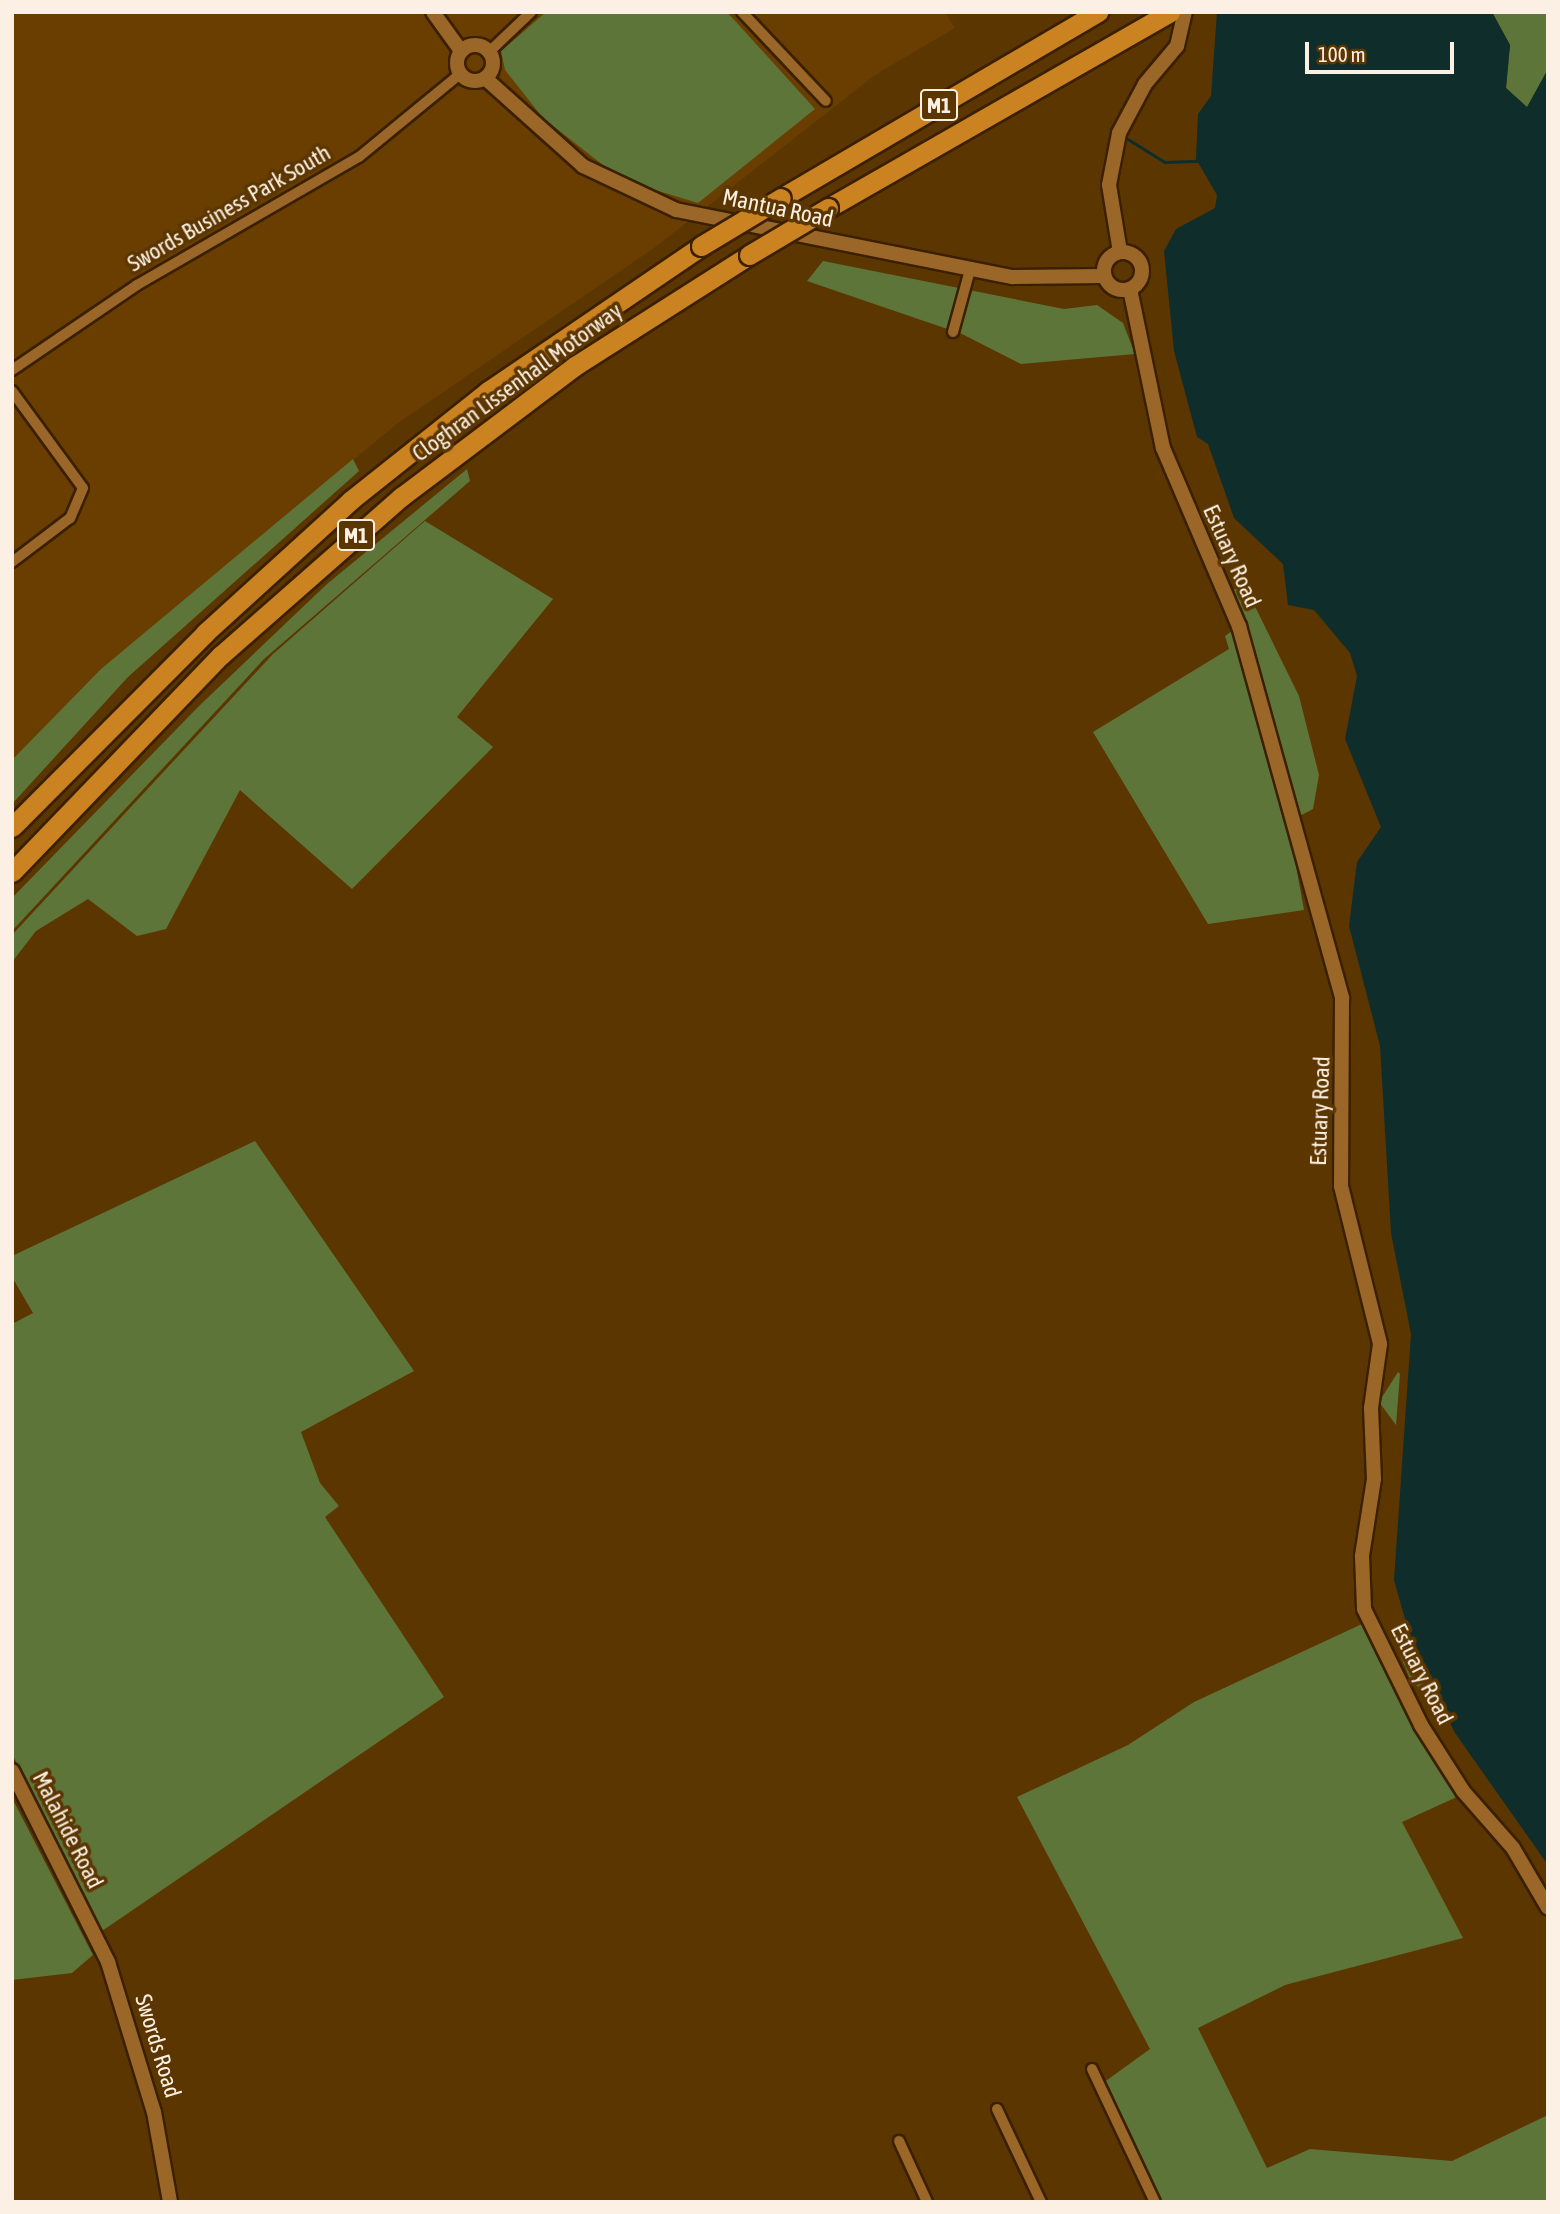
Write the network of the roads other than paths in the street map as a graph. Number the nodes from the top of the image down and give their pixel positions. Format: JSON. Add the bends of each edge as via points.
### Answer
{"nodes":[{"id":1,"x":433,"y":12,"type":"edge"},
{"id":2,"x":531,"y":12,"type":"edge"},
{"id":3,"x":741,"y":12,"type":"edge"},
{"id":4,"x":1098,"y":12,"type":"edge"},
{"id":5,"x":1170,"y":12,"type":"edge"},
{"id":6,"x":1185,"y":12,"type":"edge"},
{"id":7,"x":461,"y":51,"type":"junction"},
{"id":8,"x":489,"y":52,"type":"junction"},
{"id":9,"x":460,"y":74,"type":"junction"},
{"id":10,"x":485,"y":78,"type":"junction"},
{"id":11,"x":826,"y":102,"type":"dead end"},
{"id":12,"x":1120,"y":252,"type":"junction"},
{"id":13,"x":970,"y":270,"type":"junction"},
{"id":14,"x":1104,"y":275,"type":"junction"},
{"id":15,"x":1130,"y":289,"type":"junction"},
{"id":16,"x":953,"y":331,"type":"dead end"},
{"id":17,"x":12,"y":370,"type":"edge"},
{"id":18,"x":12,"y":391,"type":"edge"},
{"id":19,"x":12,"y":562,"type":"edge"},
{"id":20,"x":12,"y":827,"type":"edge"},
{"id":21,"x":12,"y":872,"type":"edge"},
{"id":22,"x":12,"y":1771,"type":"edge"},
{"id":23,"x":1548,"y":1908,"type":"edge"},
{"id":24,"x":83,"y":1910,"type":"joint"},
{"id":25,"x":1092,"y":2069,"type":"dead end"},
{"id":26,"x":996,"y":2109,"type":"dead end"},
{"id":27,"x":899,"y":2141,"type":"dead end"},
{"id":28,"x":170,"y":2202,"type":"edge"},
{"id":29,"x":928,"y":2202,"type":"edge"},
{"id":30,"x":1041,"y":2202,"type":"edge"},
{"id":31,"x":1155,"y":2202,"type":"edge"}],
"edges":[{"from":1,"to":7,"type":"street"},
{"from":2,"to":8,"type":"street"},
{"from":3,"to":11,"type":"street"},
{"from":4,"to":20,"type":"highway","name":"Cloghran Lissenhall Motorway","number":"M1","bridge":true,"via":[[701,246],[488,391],[351,500],[196,642]]},
{"from":5,"to":21,"type":"highway","name":"Cloghran Lissenhall Motorway","number":"M1","bridge":true,"via":[[749,255],[575,366],[401,497],[221,655]]},
{"from":6,"to":12,"type":"street","via":[[1177,46],[1145,84],[1119,133],[1108,185]]},
{"from":7,"to":8,"type":"street","via":[[475,45]]},
{"from":7,"to":9,"type":"street"},
{"from":8,"to":10,"type":"street","via":[[492,67]]},
{"from":9,"to":10,"type":"street","via":[[473,81]]},
{"from":9,"to":17,"type":"street","name":"Swords Business Park South","via":[[359,157],[137,285]]},
{"from":10,"to":13,"type":"street","name":"Mantua Road","via":[[561,149],[639,198]]},
{"from":12,"to":14,"type":"street","via":[[1109,258]]},
{"from":12,"to":15,"type":"street","via":[[1132,254],[1142,269]]},
{"from":13,"to":14,"type":"street","name":"Mantua Road","via":[[1062,280]]},
{"from":13,"to":16,"type":"street"},
{"from":14,"to":15,"type":"street","via":[[1117,289]]},
{"from":15,"to":23,"type":"street","name":"Estuary Road","via":[[1163,448],[1238,626],[1342,998],[1341,1185],[1380,1344],[1371,1408],[1374,1479],[1362,1556],[1364,1609],[1420,1726],[1463,1791],[1520,1858]]},
{"from":18,"to":19,"type":"street","via":[[83,488],[70,518]]},
{"from":22,"to":24,"type":"street","name":"Malahide Road"},
{"from":24,"to":28,"type":"street","name":"Swords Road","via":[[139,2054]]},
{"from":25,"to":31,"type":"street"},
{"from":26,"to":30,"type":"street"},
{"from":27,"to":29,"type":"street"}]}
